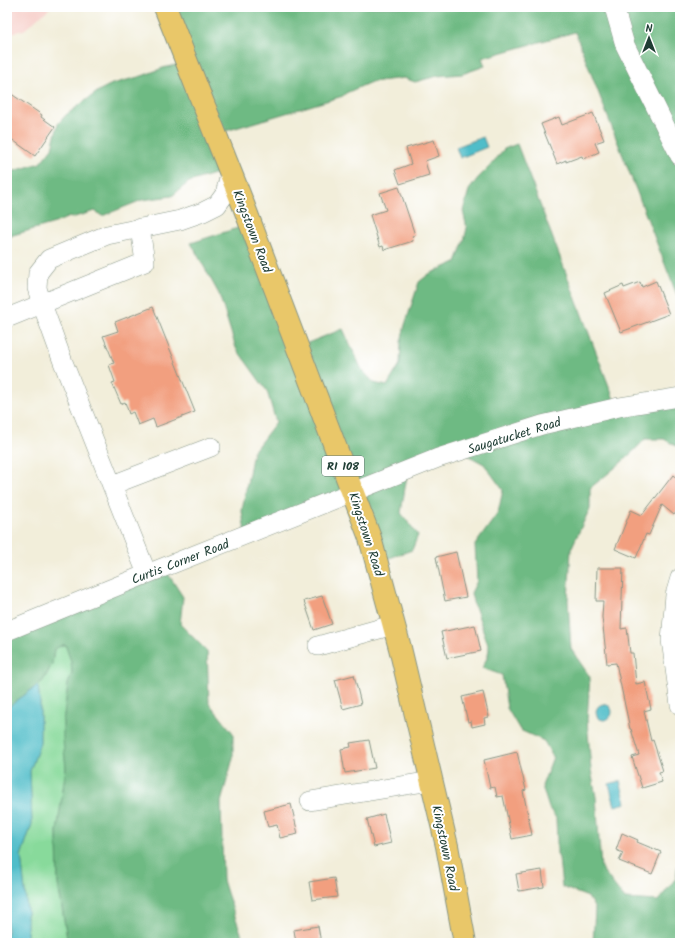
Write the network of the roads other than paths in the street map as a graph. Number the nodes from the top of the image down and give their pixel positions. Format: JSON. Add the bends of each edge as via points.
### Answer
{"nodes":[{"id":1,"x":165,"y":7,"type":"edge"},
{"id":2,"x":614,"y":7,"type":"edge"},
{"id":3,"x":680,"y":156,"type":"edge"},
{"id":4,"x":230,"y":174,"type":"junction"},
{"id":5,"x":140,"y":228,"type":"junction"},
{"id":6,"x":42,"y":304,"type":"junction"},
{"id":7,"x":7,"y":318,"type":"edge"},
{"id":8,"x":680,"y":397,"type":"edge"},
{"id":9,"x":211,"y":446,"type":"dead end"},
{"id":10,"x":112,"y":485,"type":"junction"},
{"id":11,"x":354,"y":493,"type":"junction"},
{"id":12,"x":147,"y":574,"type":"junction"},
{"id":13,"x":680,"y":578,"type":"edge"},
{"id":14,"x":393,"y":625,"type":"junction"},
{"id":15,"x":7,"y":631,"type":"edge"},
{"id":16,"x":318,"y":646,"type":"dead end"},
{"id":17,"x":680,"y":705,"type":"edge"},
{"id":18,"x":432,"y":781,"type":"junction"},
{"id":19,"x":310,"y":801,"type":"dead end"},
{"id":20,"x":465,"y":943,"type":"edge"}],
"edges":[{"from":1,"to":4,"type":"main road","name":"Kingstown Road","number":"RI 108"},
{"from":2,"to":3,"type":"street","via":[[625,45]]},
{"from":4,"to":5,"type":"street","via":[[225,194],[217,205],[180,220]]},
{"from":4,"to":11,"type":"main road","name":"Kingstown Road","number":"RI 108"},
{"from":5,"to":6,"type":"street","via":[[145,262]]},
{"from":5,"to":6,"type":"street","via":[[107,235],[50,259],[38,273],[37,288]]},
{"from":6,"to":7,"type":"street"},
{"from":6,"to":10,"type":"street"},
{"from":8,"to":11,"type":"street","name":"Saugatucket Road","via":[[619,407],[542,425],[438,458]]},
{"from":9,"to":10,"type":"street"},
{"from":10,"to":12,"type":"street"},
{"from":11,"to":12,"type":"street","name":"Curtis Corner Road"},
{"from":11,"to":14,"type":"main road","name":"Kingstown Road","number":"RI 108","via":[[370,538]]},
{"from":12,"to":15,"type":"street","name":"Curtis Corner Road"},
{"from":13,"to":17,"type":"street","via":[[675,595],[671,640]]},
{"from":14,"to":16,"type":"street"},
{"from":14,"to":18,"type":"main road","name":"Kingstown Road","number":"RI 108"},
{"from":18,"to":19,"type":"street"},
{"from":18,"to":20,"type":"main road","name":"Kingstown Road","number":"RI 108"}]}
